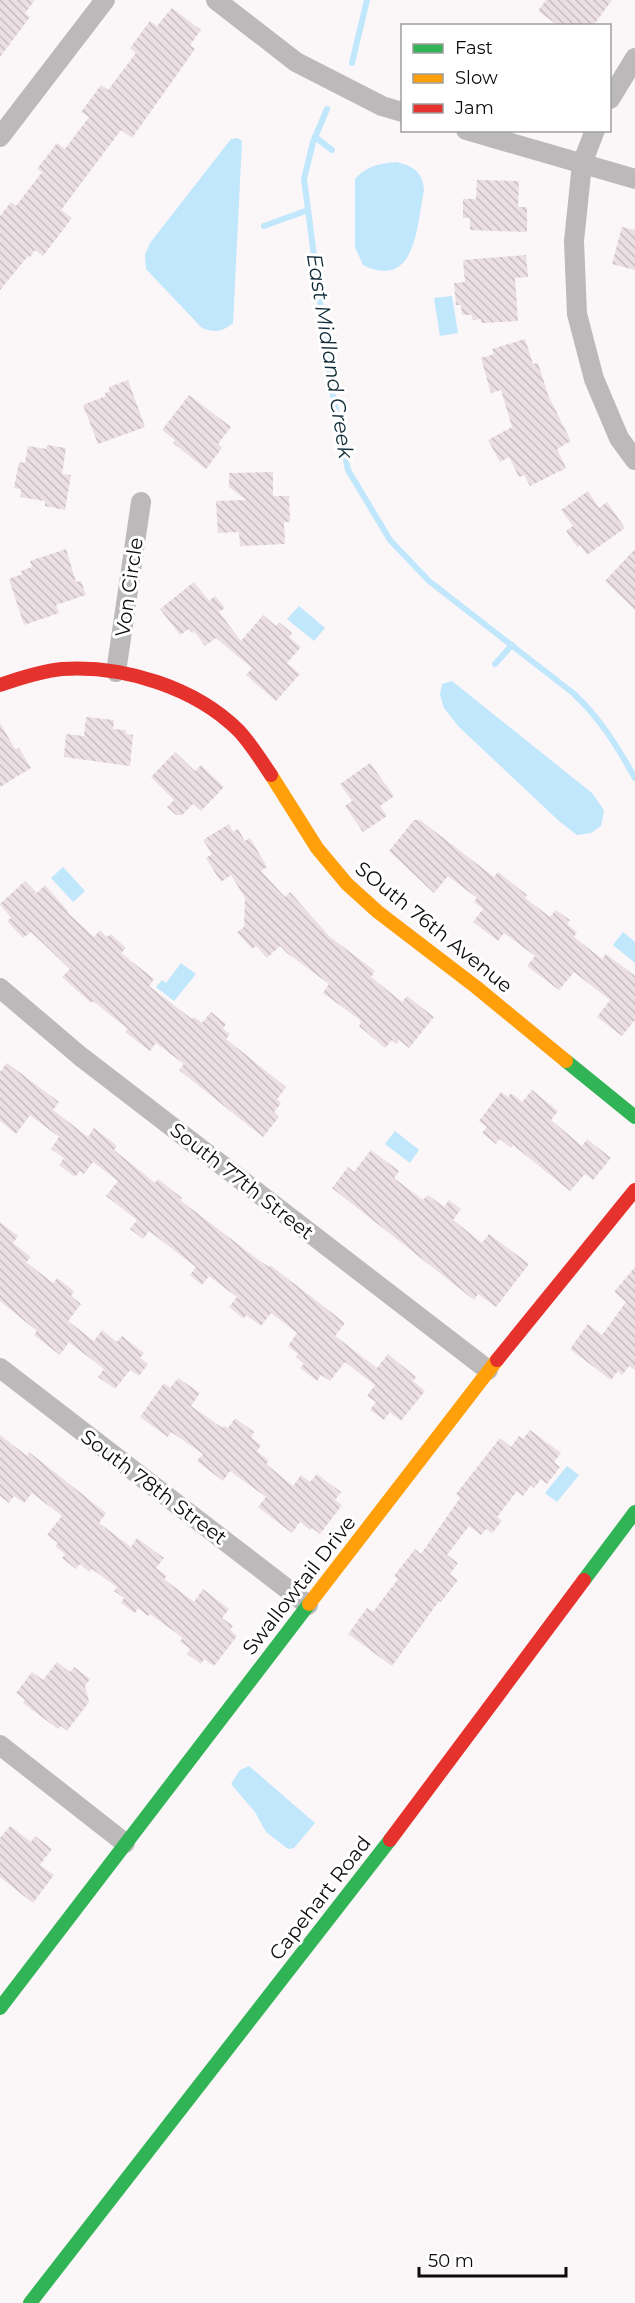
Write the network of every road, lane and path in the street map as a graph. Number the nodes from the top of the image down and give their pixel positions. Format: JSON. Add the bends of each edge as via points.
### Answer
{"nodes":[{"id":1,"x":105,"y":0,"type":"edge"},
{"id":2,"x":216,"y":0,"type":"edge"},
{"id":3,"x":635,"y":58,"type":"edge"},
{"id":4,"x":611,"y":96,"type":"edge"},
{"id":5,"x":401,"y":112,"type":"edge"},
{"id":6,"x":473,"y":132,"type":"edge"},
{"id":7,"x":594,"y":132,"type":"edge"},
{"id":8,"x":0,"y":136,"type":"edge"},
{"id":9,"x":582,"y":164,"type":"junction"},
{"id":10,"x":635,"y":179,"type":"edge"},
{"id":11,"x":635,"y":460,"type":"edge"},
{"id":12,"x":141,"y":502,"type":"dead end"},
{"id":13,"x":116,"y":672,"type":"junction"},
{"id":14,"x":0,"y":685,"type":"edge"},
{"id":15,"x":0,"y":988,"type":"edge"},
{"id":16,"x":635,"y":1117,"type":"edge"},
{"id":17,"x":635,"y":1190,"type":"edge"},
{"id":18,"x":0,"y":1368,"type":"edge"},
{"id":19,"x":488,"y":1370,"type":"junction"},
{"id":20,"x":635,"y":1512,"type":"edge"},
{"id":21,"x":308,"y":1605,"type":"junction"},
{"id":22,"x":0,"y":1745,"type":"edge"},
{"id":23,"x":125,"y":1843,"type":"junction"},
{"id":24,"x":0,"y":2008,"type":"edge"},
{"id":25,"x":30,"y":2303,"type":"edge"}],
"edges":[{"from":1,"to":8,"type":"street"},
{"from":2,"to":5,"type":"street","via":[[296,62]]},
{"from":3,"to":4,"type":"street"},
{"from":6,"to":9,"type":"street"},
{"from":7,"to":9,"type":"street"},
{"from":9,"to":10,"type":"street"},
{"from":9,"to":11,"type":"street","via":[[574,241],[576,314],[594,379],[619,438]]},
{"from":12,"to":13,"type":"street","name":"Von Circle"},
{"from":13,"to":14,"type":"street","name":"SOuth 76th Avenue","via":[[69,669]]},
{"from":13,"to":16,"type":"street","name":"SOuth 76th Avenue","via":[[167,686],[201,702],[226,721],[254,749],[327,864],[365,901]]},
{"from":15,"to":19,"type":"street","name":"South 77th Street","via":[[80,1056]]},
{"from":17,"to":19,"type":"street","name":"Swallowtail Drive"},
{"from":18,"to":21,"type":"street","name":"South 78th Street"},
{"from":19,"to":21,"type":"street","name":"Swallowtail Drive"},
{"from":20,"to":25,"type":"street","name":"Capehart Road","via":[[377,1857]]},
{"from":21,"to":23,"type":"street","name":"Swallowtail Drive"},
{"from":22,"to":23,"type":"street"},
{"from":23,"to":24,"type":"street","name":"Swallowtail Drive"}]}
